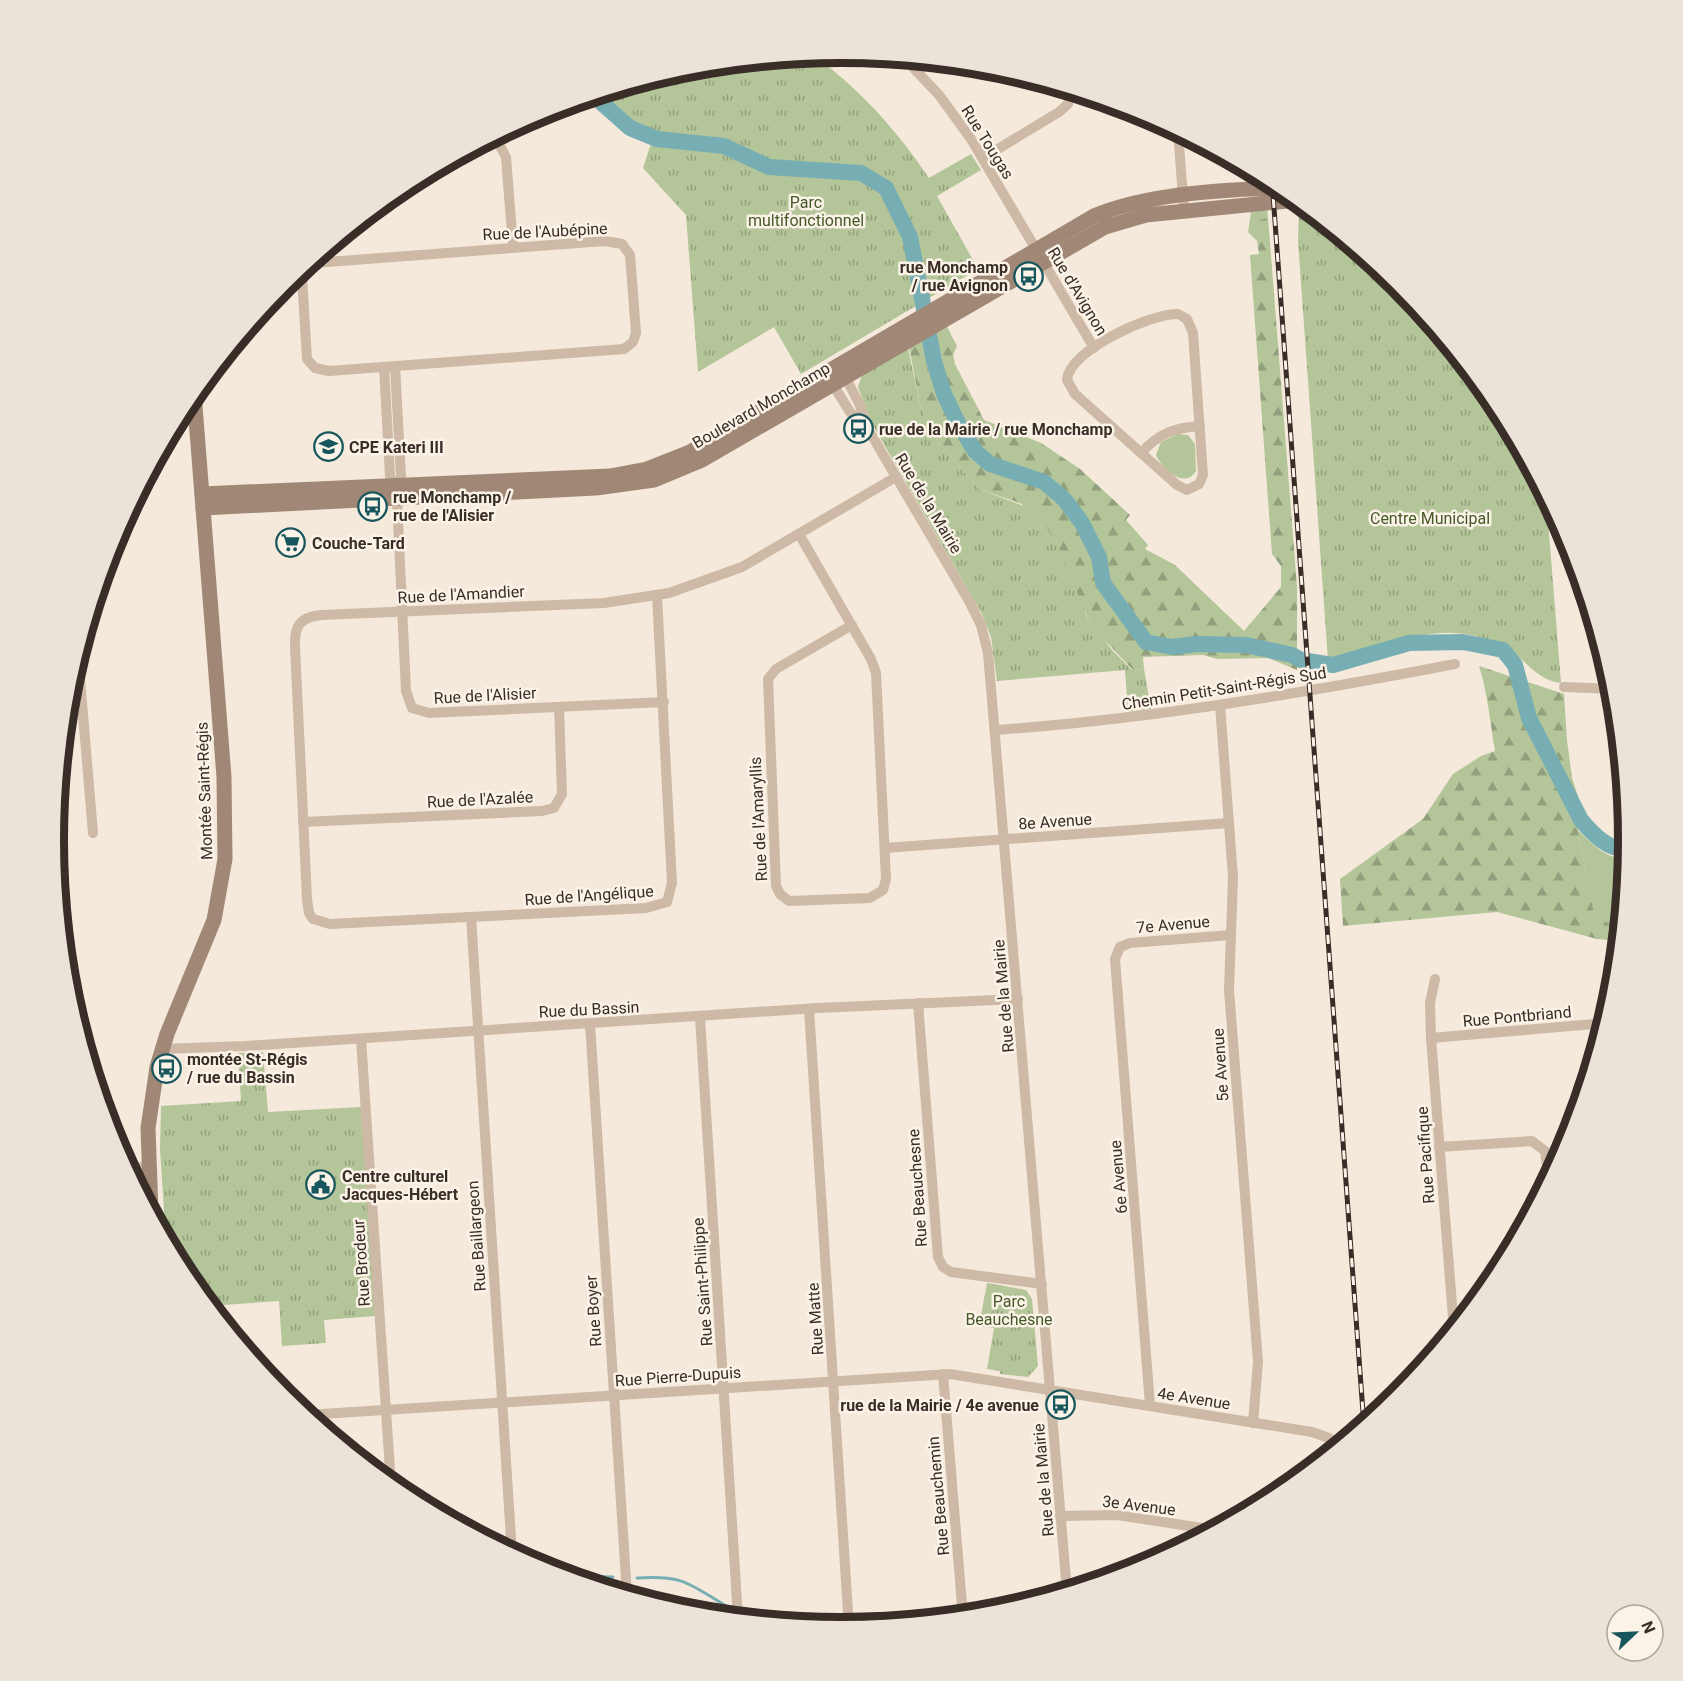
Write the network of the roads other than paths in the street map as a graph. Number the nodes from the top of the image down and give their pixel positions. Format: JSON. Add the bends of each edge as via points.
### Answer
{"nodes":[{"id":1,"x":913,"y":67,"type":"edge"},
{"id":2,"x":1069,"y":97,"type":"edge"},
{"id":3,"x":1179,"y":140,"type":"edge"},
{"id":4,"x":498,"y":143,"type":"edge"},
{"id":5,"x":983,"y":158,"type":"junction"},
{"id":6,"x":1267,"y":190,"type":"edge"},
{"id":7,"x":1282,"y":200,"type":"edge"},
{"id":8,"x":1183,"y":203,"type":"junction"},
{"id":9,"x":513,"y":247,"type":"junction"},
{"id":10,"x":1039,"y":255,"type":"junction"},
{"id":11,"x":323,"y":262,"type":"edge"},
{"id":12,"x":301,"y":282,"type":"edge"},
{"id":13,"x":1094,"y":348,"type":"junction"},
{"id":14,"x":390,"y":367,"type":"junction"},
{"id":15,"x":835,"y":375,"type":"junction"},
{"id":16,"x":195,"y":409,"type":"edge"},
{"id":17,"x":1200,"y":426,"type":"junction"},
{"id":18,"x":1142,"y":453,"type":"junction"},
{"id":19,"x":896,"y":477,"type":"junction"},
{"id":20,"x":397,"y":490,"type":"junction"},
{"id":21,"x":203,"y":501,"type":"junction"},
{"id":22,"x":799,"y":534,"type":"junction"},
{"id":23,"x":657,"y":596,"type":"junction"},
{"id":24,"x":402,"y":611,"type":"junction"},
{"id":25,"x":852,"y":625,"type":"junction"},
{"id":26,"x":1455,"y":664,"type":"dead end"},
{"id":27,"x":80,"y":683,"type":"edge"},
{"id":28,"x":1564,"y":687,"type":"dead end"},
{"id":29,"x":1604,"y":689,"type":"edge"},
{"id":30,"x":664,"y":702,"type":"junction"},
{"id":31,"x":1220,"y":705,"type":"junction"},
{"id":32,"x":559,"y":707,"type":"junction"},
{"id":33,"x":996,"y":730,"type":"junction"},
{"id":34,"x":303,"y":822,"type":"junction"},
{"id":35,"x":1228,"y":823,"type":"junction"},
{"id":36,"x":93,"y":833,"type":"dead end"},
{"id":37,"x":1005,"y":840,"type":"junction"},
{"id":38,"x":885,"y":848,"type":"junction"},
{"id":39,"x":471,"y":917,"type":"junction"},
{"id":40,"x":313,"y":919,"type":"joint"},
{"id":41,"x":1231,"y":935,"type":"junction"},
{"id":42,"x":1120,"y":947,"type":"joint"},
{"id":43,"x":1436,"y":979,"type":"dead end"},
{"id":44,"x":1018,"y":999,"type":"junction"},
{"id":45,"x":918,"y":1003,"type":"junction"},
{"id":46,"x":809,"y":1009,"type":"junction"},
{"id":47,"x":700,"y":1017,"type":"junction"},
{"id":48,"x":590,"y":1024,"type":"junction"},
{"id":49,"x":1597,"y":1024,"type":"edge"},
{"id":50,"x":478,"y":1030,"type":"junction"},
{"id":51,"x":1431,"y":1038,"type":"junction"},
{"id":52,"x":361,"y":1039,"type":"junction"},
{"id":53,"x":162,"y":1049,"type":"junction"},
{"id":54,"x":1439,"y":1147,"type":"junction"},
{"id":55,"x":1547,"y":1166,"type":"edge"},
{"id":56,"x":148,"y":1167,"type":"junction"},
{"id":57,"x":137,"y":1168,"type":"edge"},
{"id":58,"x":150,"y":1195,"type":"edge"},
{"id":59,"x":1042,"y":1284,"type":"junction"},
{"id":60,"x":1453,"y":1320,"type":"edge"},
{"id":61,"x":943,"y":1374,"type":"junction"},
{"id":62,"x":834,"y":1381,"type":"junction"},
{"id":63,"x":724,"y":1388,"type":"junction"},
{"id":64,"x":1050,"y":1389,"type":"junction"},
{"id":65,"x":613,"y":1395,"type":"junction"},
{"id":66,"x":502,"y":1402,"type":"junction"},
{"id":67,"x":1150,"y":1406,"type":"junction"},
{"id":68,"x":386,"y":1410,"type":"junction"},
{"id":69,"x":318,"y":1414,"type":"edge"},
{"id":70,"x":1253,"y":1423,"type":"junction"},
{"id":71,"x":1331,"y":1443,"type":"edge"},
{"id":72,"x":390,"y":1473,"type":"edge"},
{"id":73,"x":1060,"y":1516,"type":"junction"},
{"id":74,"x":1203,"y":1528,"type":"edge"},
{"id":75,"x":511,"y":1544,"type":"edge"},
{"id":76,"x":1066,"y":1585,"type":"edge"},
{"id":77,"x":626,"y":1588,"type":"edge"},
{"id":78,"x":962,"y":1608,"type":"edge"},
{"id":79,"x":738,"y":1611,"type":"edge"},
{"id":80,"x":848,"y":1618,"type":"edge"}],
"edges":[{"from":1,"to":5,"type":"street","name":"Rue Tougas","via":[[939,94]]},
{"from":2,"to":5,"type":"street","via":[[1068,104],[1059,112]]},
{"from":3,"to":8,"type":"street"},
{"from":4,"to":9,"type":"street","via":[[506,156]]},
{"from":5,"to":10,"type":"street","name":"Rue Tougas"},
{"from":6,"to":8,"type":"street","name":"Boulevard Monchamp"},
{"from":7,"to":8,"type":"street","name":"Boulevard Monchamp"},
{"from":8,"to":10,"type":"street","name":"Boulevard Monchamp","via":[[1132,203],[1106,211]]},
{"from":9,"to":11,"type":"street","name":"Rue de l'Aubépine"},
{"from":9,"to":14,"type":"street","name":"Rue de l'Aubépine","via":[[604,241],[622,244],[631,262],[636,328],[633,342],[620,350]]},
{"from":10,"to":13,"type":"street","name":"Rue d'Avignon"},
{"from":10,"to":15,"type":"street","name":"Boulevard Monchamp"},
{"from":12,"to":14,"type":"street","name":"Rue de l'Aubépine","via":[[309,362],[324,371]]},
{"from":13,"to":17,"type":"street","name":"Rue d'Avignon","via":[[1150,319],[1184,316],[1193,333]]},
{"from":13,"to":18,"type":"street","name":"Rue d'Avignon","via":[[1071,364],[1068,385]]},
{"from":14,"to":20,"type":"street","name":"Rue de l'Alisier"},
{"from":15,"to":19,"type":"street","name":"Rue de la Mairie","via":[[859,403],[868,429]]},
{"from":15,"to":20,"type":"street","name":"Boulevard Monchamp","via":[[690,452],[647,470]]},
{"from":16,"to":21,"type":"street","name":"Montée Saint-Régis"},
{"from":17,"to":18,"type":"street","via":[[1168,431]]},
{"from":17,"to":18,"type":"street","name":"Rue d'Avignon","via":[[1203,475],[1196,487],[1182,489]]},
{"from":19,"to":22,"type":"street","name":"Rue de l'Amandier"},
{"from":19,"to":33,"type":"street","name":"Rue de la Mairie","via":[[981,625],[990,663]]},
{"from":20,"to":21,"type":"street","name":"Boulevard Monchamp"},
{"from":20,"to":24,"type":"street","name":"Rue de l'Alisier"},
{"from":21,"to":53,"type":"street","name":"Montée Saint-Régis","via":[[224,777],[225,859],[214,920]]},
{"from":22,"to":23,"type":"street","name":"Rue de l'Amandier","via":[[731,572]]},
{"from":22,"to":25,"type":"street","name":"Rue de l'Amaryllis"},
{"from":23,"to":24,"type":"street","name":"Rue de l'Amandier","via":[[604,603]]},
{"from":23,"to":30,"type":"street","name":"Rue de l'Angélique"},
{"from":24,"to":32,"type":"street","name":"Rue de l'Alisier","via":[[407,697],[417,711]]},
{"from":24,"to":34,"type":"street","name":"Rue de l'Amandier","via":[[321,615],[299,622],[295,640]]},
{"from":25,"to":38,"type":"street","name":"Rue de l'Amaryllis","via":[[876,673]]},
{"from":25,"to":38,"type":"street","name":"Rue de l'Amaryllis","via":[[780,666],[768,679],[777,890],[785,900],[793,902],[874,897],[885,885]]},
{"from":26,"to":31,"type":"street","name":"Chemin Petit-Saint-Régis Sud"},
{"from":27,"to":36,"type":"street"},
{"from":28,"to":29,"type":"street"},
{"from":30,"to":32,"type":"street","name":"Rue de l'Alisier"},
{"from":30,"to":39,"type":"street","name":"Rue de l'Angélique","via":[[672,883],[667,902],[646,908]]},
{"from":31,"to":33,"type":"street","name":"Chemin Petit-Saint-Régis Sud"},
{"from":31,"to":35,"type":"street","name":"5e Avenue"},
{"from":32,"to":34,"type":"street","name":"Rue de l'Azalée","via":[[562,794],[554,808]]},
{"from":33,"to":37,"type":"street","name":"Rue de la Mairie"},
{"from":34,"to":40,"type":"street","name":"Rue de l'Amandier","via":[[308,908]]},
{"from":35,"to":37,"type":"street","name":"8e Avenue"},
{"from":35,"to":41,"type":"street","name":"5e Avenue","via":[[1233,877]]},
{"from":37,"to":38,"type":"street","name":"8e Avenue"},
{"from":37,"to":44,"type":"street","name":"Rue de la Mairie"},
{"from":39,"to":40,"type":"street","name":"Rue de l'Angélique","via":[[330,924]]},
{"from":39,"to":50,"type":"street","name":"Rue Baillargeon"},
{"from":41,"to":42,"type":"street","name":"7e Avenue","via":[[1137,942]]},
{"from":41,"to":70,"type":"street","name":"5e Avenue","via":[[1229,990],[1258,1362]]},
{"from":42,"to":67,"type":"street","name":"6e Avenue","via":[[1115,965]]},
{"from":43,"to":51,"type":"street","name":"Rue Pacifique","via":[[1430,1003]]},
{"from":44,"to":45,"type":"street","name":"Rue du Bassin"},
{"from":44,"to":59,"type":"street","name":"Rue de la Mairie"},
{"from":45,"to":46,"type":"street","name":"Rue du Bassin"},
{"from":45,"to":59,"type":"street","name":"Rue Beauchesne","via":[[940,1263],[951,1272]]},
{"from":46,"to":47,"type":"street","name":"Rue du Bassin"},
{"from":46,"to":62,"type":"street","name":"Rue Matte"},
{"from":47,"to":48,"type":"street","name":"Rue du Bassin"},
{"from":47,"to":63,"type":"street","name":"Rue Saint-Philippe"},
{"from":48,"to":50,"type":"street","name":"Rue du Bassin"},
{"from":48,"to":65,"type":"street","name":"Rue Boyer"},
{"from":49,"to":51,"type":"street","name":"Rue Pontbriand"},
{"from":50,"to":52,"type":"street","name":"Rue du Bassin"},
{"from":50,"to":66,"type":"street","name":"Rue Baillargeon"},
{"from":51,"to":54,"type":"street","name":"Rue Pacifique"},
{"from":52,"to":53,"type":"street","name":"Rue du Bassin"},
{"from":52,"to":68,"type":"street","name":"Rue Brodeur"},
{"from":53,"to":56,"type":"street","name":"Montée Saint-Régis","via":[[150,1102]]},
{"from":54,"to":55,"type":"street","via":[[1535,1142],[1546,1155]]},
{"from":54,"to":60,"type":"street","name":"Rue Pacifique"},
{"from":56,"to":57,"type":"street"},
{"from":56,"to":58,"type":"street","name":"Montée Saint-Régis"},
{"from":59,"to":64,"type":"street","name":"Rue de la Mairie"},
{"from":61,"to":62,"type":"street","name":"Rue Pierre-Dupuis"},
{"from":61,"to":64,"type":"street","name":"Rue Pierre-Dupuis"},
{"from":61,"to":78,"type":"street","name":"Rue Beauchemin"},
{"from":62,"to":63,"type":"street","name":"Rue Pierre-Dupuis"},
{"from":62,"to":80,"type":"street","name":"Rue Matte"},
{"from":63,"to":65,"type":"street","name":"Rue Pierre-Dupuis"},
{"from":63,"to":79,"type":"street","name":"Rue Saint-Philippe"},
{"from":64,"to":67,"type":"street","name":"4e Avenue"},
{"from":64,"to":73,"type":"street","name":"Rue de la Mairie"},
{"from":65,"to":66,"type":"street","name":"Rue Pierre-Dupuis"},
{"from":65,"to":77,"type":"street","name":"Rue Boyer"},
{"from":66,"to":68,"type":"street","name":"Rue Pierre-Dupuis"},
{"from":66,"to":75,"type":"street","name":"Rue Baillargeon"},
{"from":67,"to":70,"type":"street","name":"4e Avenue"},
{"from":68,"to":69,"type":"street","name":"Rue Pierre-Dupuis"},
{"from":68,"to":72,"type":"street","name":"Rue Brodeur"},
{"from":70,"to":71,"type":"street","name":"4e Avenue","via":[[1312,1432]]},
{"from":73,"to":74,"type":"street","name":"3e Avenue","via":[[1117,1515]]},
{"from":73,"to":76,"type":"street","name":"Rue de la Mairie"}]}
